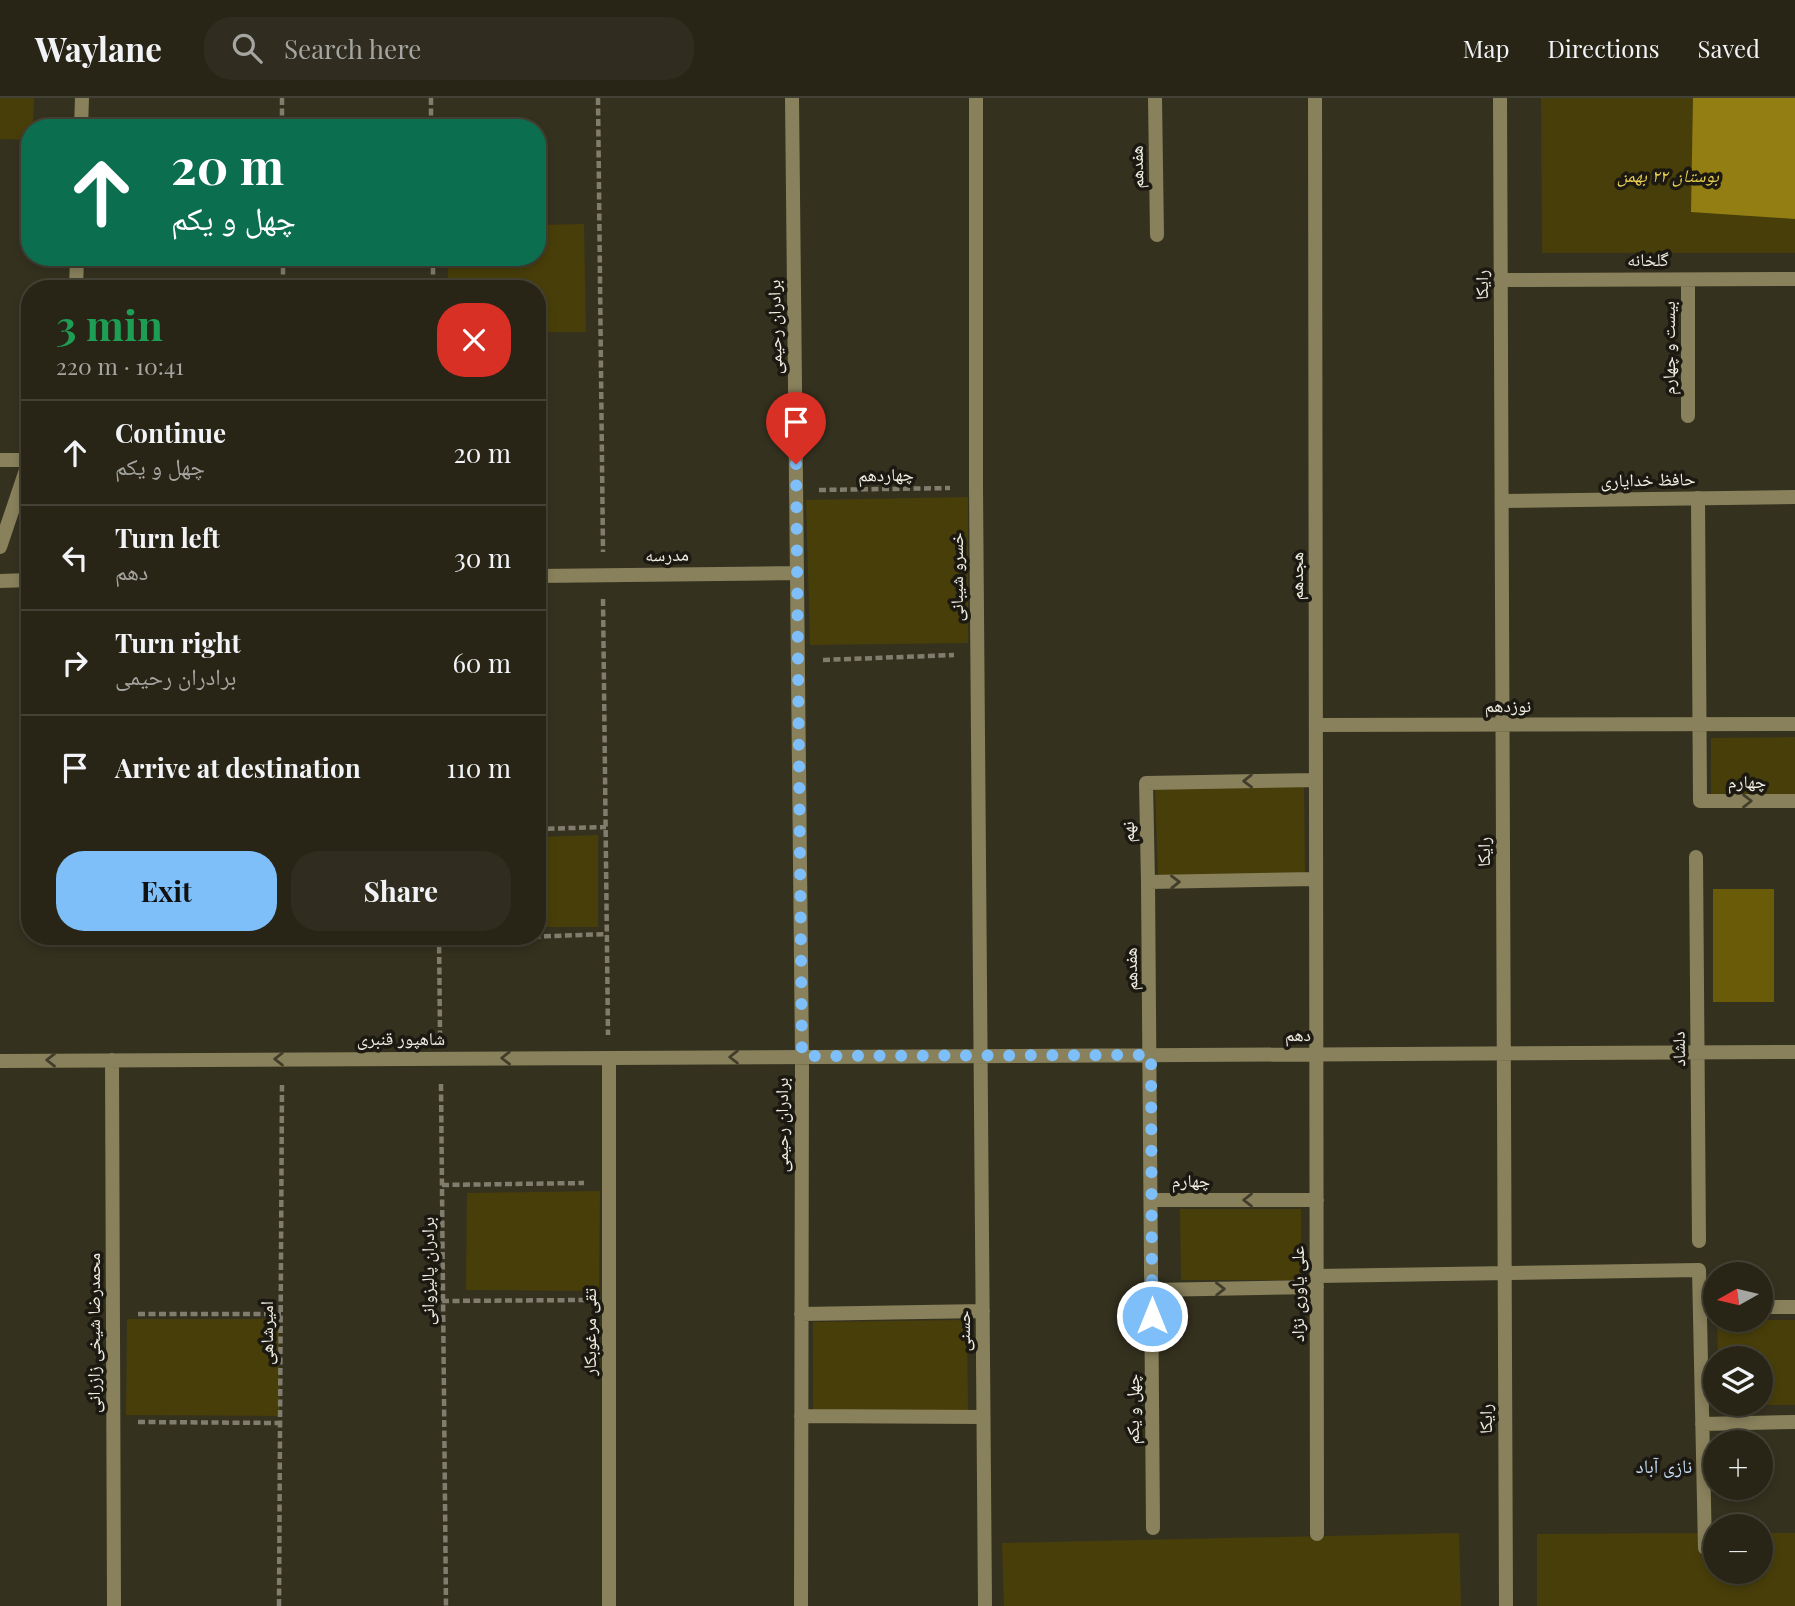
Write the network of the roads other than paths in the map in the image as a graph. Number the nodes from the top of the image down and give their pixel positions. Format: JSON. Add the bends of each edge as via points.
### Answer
{"nodes":[{"id":1,"x":82,"y":98,"type":"edge"},
{"id":2,"x":792,"y":98,"type":"edge"},
{"id":3,"x":976,"y":98,"type":"edge"},
{"id":4,"x":1155,"y":98,"type":"edge"},
{"id":5,"x":1315,"y":98,"type":"edge"},
{"id":6,"x":1500,"y":98,"type":"edge"},
{"id":7,"x":81,"y":119,"type":"edge"},
{"id":8,"x":1157,"y":235,"type":"dead end"},
{"id":9,"x":1688,"y":279,"type":"junction"},
{"id":10,"x":1795,"y":279,"type":"edge"},
{"id":11,"x":1501,"y":280,"type":"junction"},
{"id":12,"x":1688,"y":416,"type":"dead end"},
{"id":13,"x":21,"y":459,"type":"edge"},
{"id":14,"x":0,"y":460,"type":"edge"},
{"id":15,"x":21,"y":483,"type":"edge"},
{"id":16,"x":1795,"y":497,"type":"edge"},
{"id":17,"x":1698,"y":498,"type":"junction"},
{"id":18,"x":1502,"y":501,"type":"junction"},
{"id":19,"x":0,"y":547,"type":"edge"},
{"id":20,"x":797,"y":573,"type":"junction"},
{"id":21,"x":546,"y":576,"type":"edge"},
{"id":22,"x":0,"y":580,"type":"edge"},
{"id":23,"x":21,"y":580,"type":"edge"},
{"id":24,"x":1795,"y":724,"type":"edge"},
{"id":25,"x":1503,"y":725,"type":"junction"},
{"id":26,"x":1700,"y":725,"type":"junction"},
{"id":27,"x":1316,"y":726,"type":"junction"},
{"id":28,"x":1316,"y":780,"type":"junction"},
{"id":29,"x":1795,"y":801,"type":"edge"},
{"id":30,"x":1696,"y":857,"type":"dead end"},
{"id":31,"x":1316,"y":879,"type":"junction"},
{"id":32,"x":1149,"y":882,"type":"junction"},
{"id":33,"x":1698,"y":1052,"type":"junction"},
{"id":34,"x":1795,"y":1052,"type":"edge"},
{"id":35,"x":1504,"y":1053,"type":"junction"},
{"id":36,"x":1316,"y":1054,"type":"junction"},
{"id":37,"x":981,"y":1055,"type":"junction"},
{"id":38,"x":1151,"y":1055,"type":"junction"},
{"id":39,"x":802,"y":1056,"type":"junction"},
{"id":40,"x":608,"y":1058,"type":"junction"},
{"id":41,"x":112,"y":1060,"type":"junction"},
{"id":42,"x":0,"y":1061,"type":"edge"},
{"id":43,"x":1152,"y":1200,"type":"junction"},
{"id":44,"x":1317,"y":1200,"type":"junction"},
{"id":45,"x":1699,"y":1241,"type":"dead end"},
{"id":46,"x":1505,"y":1274,"type":"junction"},
{"id":47,"x":1317,"y":1282,"type":"junction"},
{"id":48,"x":1703,"y":1287,"type":"edge"},
{"id":49,"x":1152,"y":1290,"type":"junction"},
{"id":50,"x":1773,"y":1307,"type":"edge"},
{"id":51,"x":1795,"y":1307,"type":"edge"},
{"id":52,"x":983,"y":1311,"type":"junction"},
{"id":53,"x":801,"y":1314,"type":"junction"},
{"id":54,"x":1707,"y":1332,"type":"edge"},
{"id":55,"x":801,"y":1416,"type":"junction"},
{"id":56,"x":983,"y":1417,"type":"junction"},
{"id":57,"x":1795,"y":1422,"type":"edge"},
{"id":58,"x":1702,"y":1424,"type":"junction"},
{"id":59,"x":1704,"y":1514,"type":"edge"},
{"id":60,"x":1153,"y":1528,"type":"dead end"},
{"id":61,"x":1317,"y":1534,"type":"dead end"},
{"id":62,"x":114,"y":1606,"type":"edge"},
{"id":63,"x":610,"y":1606,"type":"edge"},
{"id":64,"x":801,"y":1606,"type":"edge"},
{"id":65,"x":985,"y":1606,"type":"edge"},
{"id":66,"x":1506,"y":1606,"type":"edge"}],
"edges":[{"from":1,"to":7,"type":"street"},
{"from":2,"to":20,"type":"street","name":"برادران رحیمی"},
{"from":3,"to":37,"type":"street","name":"خسرو شیبانی"},
{"from":4,"to":8,"type":"street","name":"هفدهم"},
{"from":5,"to":27,"type":"street","name":"هجدهم"},
{"from":6,"to":11,"type":"street","name":"رایکا"},
{"from":9,"to":10,"type":"street","name":"گلخانه"},
{"from":9,"to":11,"type":"street","name":"گلخانه"},
{"from":9,"to":12,"type":"street","name":"بیست و چهارم"},
{"from":11,"to":18,"type":"street","name":"رایکا"},
{"from":13,"to":14,"type":"street"},
{"from":15,"to":19,"type":"street"},
{"from":16,"to":17,"type":"street","name":"حافظ خدایاری"},
{"from":17,"to":18,"type":"street","name":"حافظ خدایاری"},
{"from":17,"to":26,"type":"street"},
{"from":18,"to":25,"type":"street","name":"رایکا"},
{"from":20,"to":21,"type":"street","name":"مدرسه"},
{"from":20,"to":39,"type":"street","name":"برادران رحیمی"},
{"from":22,"to":23,"type":"street"},
{"from":24,"to":26,"type":"street"},
{"from":25,"to":26,"type":"street","name":"نوزدهم"},
{"from":25,"to":27,"type":"street","name":"نوزدهم"},
{"from":25,"to":35,"type":"street","name":"رایکا"},
{"from":26,"to":29,"type":"street","name":"چهارم","one_way":true,"via":[[1700,802]]},
{"from":27,"to":28,"type":"street","name":"هجدهم"},
{"from":28,"to":31,"type":"street","name":"هجدهم"},
{"from":28,"to":32,"type":"street","name":"نهم","one_way":true,"via":[[1146,783]]},
{"from":30,"to":33,"type":"street","name":"دلشاد"},
{"from":32,"to":31,"type":"street","one_way":true},
{"from":31,"to":36,"type":"street","name":"هجدهم"},
{"from":32,"to":38,"type":"street","name":"هفدهم"},
{"from":33,"to":34,"type":"street","name":"دهم"},
{"from":33,"to":35,"type":"street","name":"دهم"},
{"from":33,"to":45,"type":"street","name":"دلشاد"},
{"from":35,"to":36,"type":"street","name":"دهم"},
{"from":35,"to":46,"type":"street","name":"رایکا"},
{"from":36,"to":38,"type":"street","name":"دهم"},
{"from":36,"to":44,"type":"street","name":"علی یاوری نژاد"},
{"from":37,"to":38,"type":"street","name":"دهم"},
{"from":37,"to":39,"type":"street","name":"دهم"},
{"from":37,"to":52,"type":"street","name":"حسنی"},
{"from":38,"to":43,"type":"street"},
{"from":39,"to":40,"type":"street","name":"شاهپور قنبری","one_way":true},
{"from":39,"to":53,"type":"street","name":"برادران رحیمی"},
{"from":40,"to":41,"type":"street","name":"شاهپور قنبری","one_way":true},
{"from":40,"to":63,"type":"street","name":"تقی مرغوبکار"},
{"from":41,"to":42,"type":"street","name":"شاهپور قنبری","one_way":true},
{"from":41,"to":62,"type":"street","name":"محمدرضا شیخی زازرانی"},
{"from":44,"to":43,"type":"street","name":"چهارم","one_way":true},
{"from":43,"to":49,"type":"street","name":"چهارم"},
{"from":44,"to":47,"type":"street","name":"علی یاوری نژاد"},
{"from":46,"to":47,"type":"street"},
{"from":46,"to":48,"type":"street","via":[[1699,1270]]},
{"from":46,"to":66,"type":"street","name":"رایکا"},
{"from":49,"to":47,"type":"street","one_way":true},
{"from":47,"to":61,"type":"street","name":"علی یاوری نژاد"},
{"from":49,"to":60,"type":"street","name":"چهل و یکم"},
{"from":50,"to":51,"type":"street"},
{"from":52,"to":53,"type":"street"},
{"from":52,"to":56,"type":"street","name":"حسنی"},
{"from":53,"to":55,"type":"street","name":"برادران رحیمی"},
{"from":54,"to":58,"type":"street"},
{"from":55,"to":56,"type":"street"},
{"from":55,"to":64,"type":"street","name":"برادران رحیمی"},
{"from":56,"to":65,"type":"street","name":"حسنی"},
{"from":57,"to":58,"type":"street"},
{"from":58,"to":59,"type":"street"}]}
